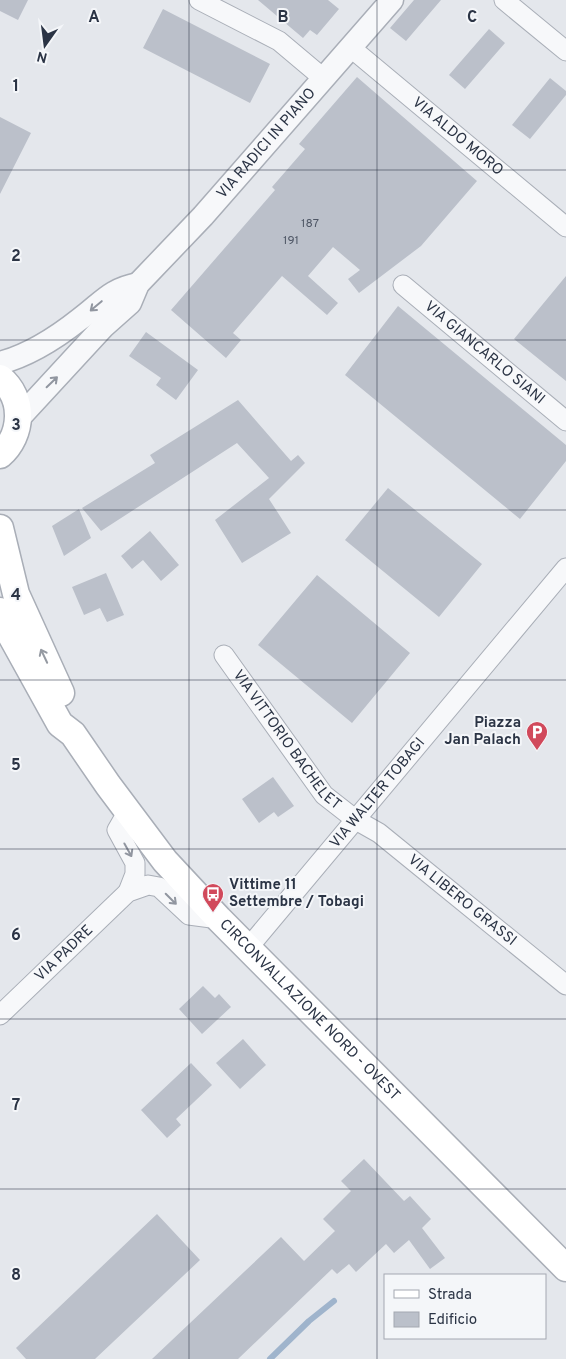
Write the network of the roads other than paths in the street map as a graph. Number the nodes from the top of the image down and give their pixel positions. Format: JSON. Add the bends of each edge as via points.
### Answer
{"nodes":[{"id":1,"x":199,"y":0,"type":"edge"},
{"id":2,"x":392,"y":0,"type":"edge"},
{"id":3,"x":504,"y":0,"type":"edge"},
{"id":4,"x":350,"y":47,"type":"junction"},
{"id":5,"x":566,"y":51,"type":"edge"},
{"id":6,"x":323,"y":78,"type":"junction"},
{"id":7,"x":566,"y":227,"type":"edge"},
{"id":8,"x":138,"y":284,"type":"junction"},
{"id":9,"x":403,"y":285,"type":"dead end"},
{"id":10,"x":0,"y":363,"type":"edge"},
{"id":11,"x":0,"y":378,"type":"edge"},
{"id":12,"x":19,"y":418,"type":"junction"},
{"id":13,"x":566,"y":420,"type":"edge"},
{"id":14,"x":0,"y":455,"type":"edge"},
{"id":15,"x":0,"y":528,"type":"edge"},
{"id":16,"x":566,"y":568,"type":"edge"},
{"id":17,"x":0,"y":612,"type":"edge"},
{"id":18,"x":224,"y":655,"type":"dead end"},
{"id":19,"x":73,"y":734,"type":"junction"},
{"id":20,"x":128,"y":811,"type":"junction"},
{"id":21,"x":356,"y":820,"type":"junction"},
{"id":22,"x":128,"y":892,"type":"junction"},
{"id":23,"x":218,"y":919,"type":"junction"},
{"id":24,"x":248,"y":948,"type":"junction"},
{"id":25,"x":566,"y":985,"type":"edge"},
{"id":26,"x":0,"y":1015,"type":"edge"},
{"id":27,"x":566,"y":1268,"type":"edge"}],
"edges":[{"from":1,"to":6,"type":"street","via":[[279,41]]},
{"from":2,"to":4,"type":"street","name":"VIA RADICI IN PIANO"},
{"from":3,"to":5,"type":"street"},
{"from":4,"to":6,"type":"street","name":"VIA RADICI IN PIANO"},
{"from":4,"to":7,"type":"street","name":"VIA ALDO MORO"},
{"from":6,"to":8,"type":"street","name":"VIA RADICI IN PIANO","via":[[203,216]]},
{"from":8,"to":10,"type":"street","one_way":true,"via":[[117,288],[79,321],[41,346],[22,357]]},
{"from":12,"to":8,"type":"street","name":"VIA RADICI IN PIANO","one_way":true,"via":[[103,327],[130,303]]},
{"from":9,"to":13,"type":"street","name":"VIA GIANCARLO SIANI"},
{"from":11,"to":12,"type":"main road","via":[[12,391]]},
{"from":12,"to":14,"type":"main road","name":"VIA RADICI IN PIANO","via":[[12,441]]},
{"from":19,"to":15,"type":"main road","name":"CIRCONVALLAZIONE NORD - OVEST","one_way":true,"via":[[73,720],[16,594]]},
{"from":16,"to":21,"type":"street","name":"VIA WALTER TOBAGI"},
{"from":17,"to":19,"type":"main road","name":"CIRCONVALLAZIONE NORD - OVEST","via":[[60,724]]},
{"from":18,"to":21,"type":"street","name":"VIA VITTORIO BACHELET","via":[[324,795]]},
{"from":19,"to":20,"type":"main road","name":"CIRCONVALLAZIONE NORD - OVEST"},
{"from":20,"to":22,"type":"street","name":"VIA PADRE","one_way":true,"via":[[117,830],[135,863],[135,874]]},
{"from":20,"to":23,"type":"main road","name":"CIRCONVALLAZIONE NORD - OVEST","via":[[165,861]]},
{"from":21,"to":24,"type":"street","name":"VIA WALTER TOBAGI"},
{"from":21,"to":25,"type":"street","name":"VIA LIBERO GRASSI","via":[[379,833]]},
{"from":22,"to":23,"type":"street","one_way":true,"via":[[148,886],[159,887],[188,915]]},
{"from":22,"to":26,"type":"street","name":"VIA PADRE"},
{"from":23,"to":24,"type":"main road","name":"CIRCONVALLAZIONE NORD - OVEST"},
{"from":24,"to":27,"type":"main road","name":"CIRCONVALLAZIONE NORD - OVEST"}]}
